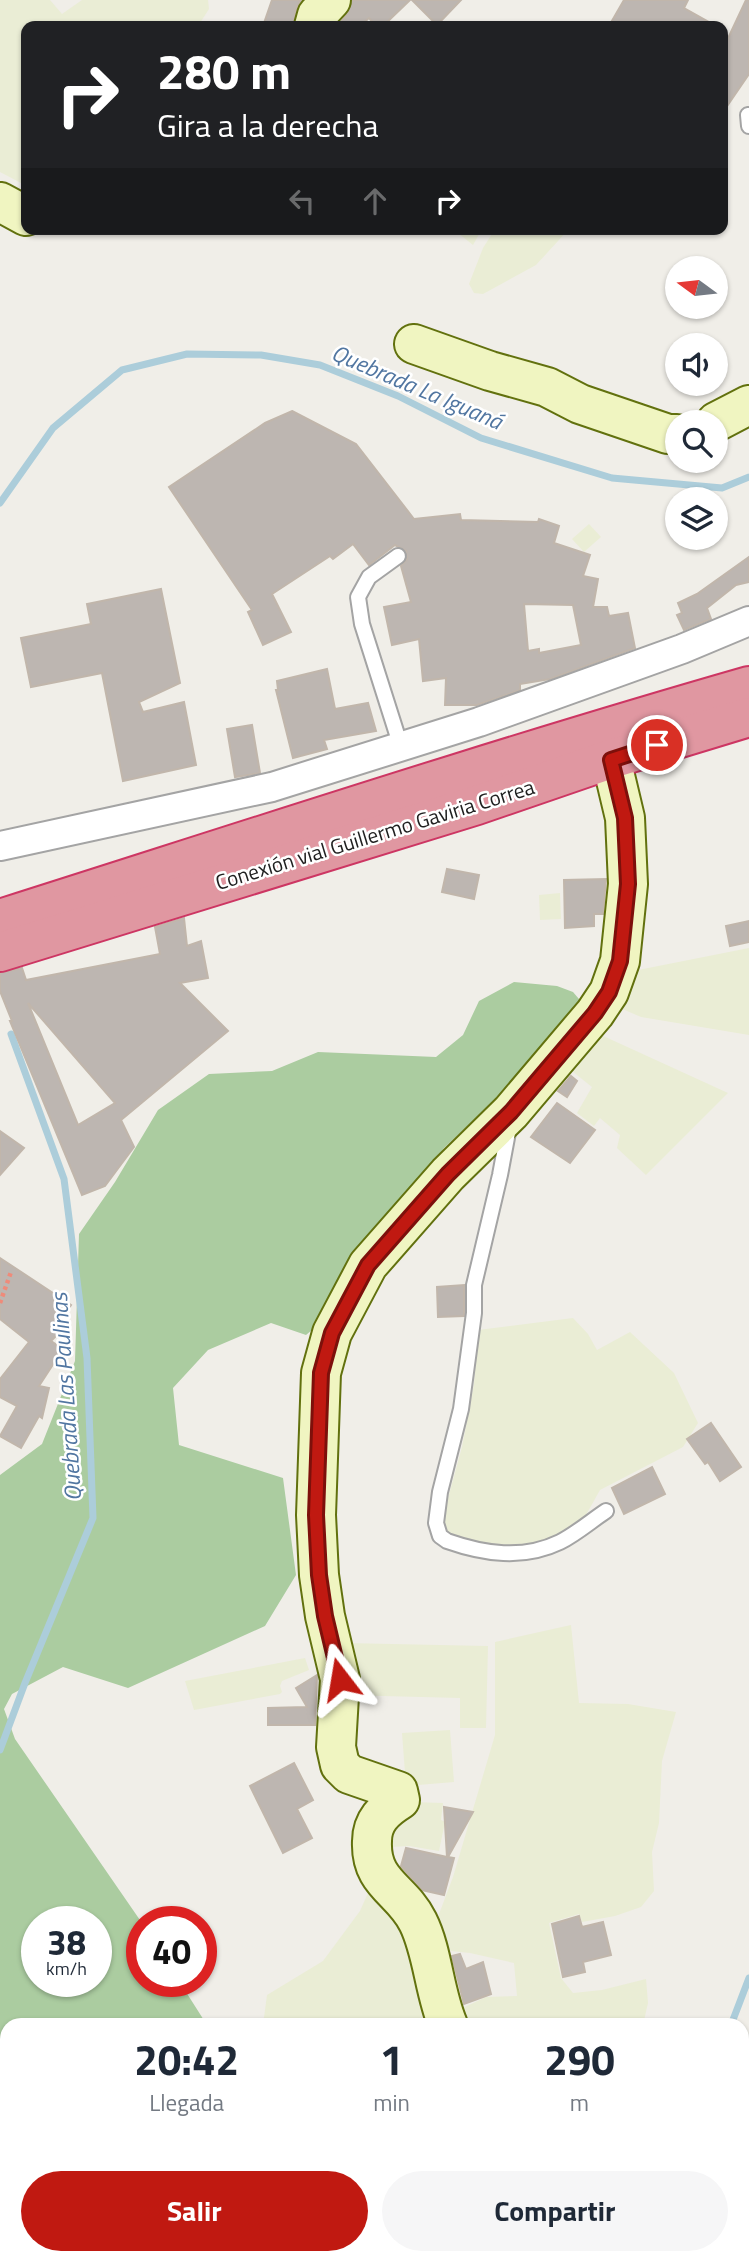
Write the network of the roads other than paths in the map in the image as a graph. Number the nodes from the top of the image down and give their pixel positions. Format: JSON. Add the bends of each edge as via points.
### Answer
{"nodes":[{"id":1,"x":331,"y":0,"type":"edge"},
{"id":2,"x":315,"y":21,"type":"edge"},
{"id":3,"x":0,"y":202,"type":"edge"},
{"id":4,"x":21,"y":213,"type":"edge"},
{"id":5,"x":414,"y":344,"type":"dead end"},
{"id":6,"x":749,"y":405,"type":"edge"},
{"id":7,"x":728,"y":416,"type":"edge"},
{"id":8,"x":665,"y":433,"type":"edge"},
{"id":9,"x":398,"y":556,"type":"dead end"},
{"id":10,"x":749,"y":621,"type":"edge"},
{"id":11,"x":749,"y":686,"type":"edge"},
{"id":12,"x":749,"y":717,"type":"edge"},
{"id":13,"x":401,"y":747,"type":"junction"},
{"id":14,"x":611,"y":760,"type":"junction"},
{"id":15,"x":0,"y":846,"type":"edge"},
{"id":16,"x":0,"y":919,"type":"edge"},
{"id":17,"x":0,"y":952,"type":"edge"},
{"id":18,"x":511,"y":1112,"type":"junction"},
{"id":19,"x":606,"y":1511,"type":"dead end"},
{"id":20,"x":446,"y":2018,"type":"edge"}],
"edges":[{"from":1,"to":2,"type":"street"},
{"from":3,"to":4,"type":"street"},
{"from":5,"to":8,"type":"street","via":[[547,387],[580,404]]},
{"from":6,"to":7,"type":"street"},
{"from":9,"to":13,"type":"lane","via":[[369,578],[358,597]]},
{"from":10,"to":13,"type":"street","via":[[580,686]]},
{"from":11,"to":16,"type":"highway","name":"Conexión vial Guillermo Gaviria Correa"},
{"from":12,"to":14,"type":"highway","name":"Conexión vial Guillermo Gaviria Correa"},
{"from":13,"to":15,"type":"street","via":[[272,787]]},
{"from":14,"to":17,"type":"highway","name":"Conexión vial Guillermo Gaviria Correa"},
{"from":14,"to":18,"type":"street","via":[[625,818],[628,884],[620,961],[609,992],[595,1013]]},
{"from":18,"to":19,"type":"lane","via":[[474,1285],[461,1409],[436,1523],[447,1541],[503,1554],[561,1542]]},
{"from":18,"to":20,"type":"street","via":[[448,1174],[368,1265],[332,1333],[321,1373],[316,1515],[325,1616],[340,1679],[336,1747],[340,1765],[349,1774],[398,1791],[400,1800],[372,1827],[371,1857],[418,1922]]}]}
